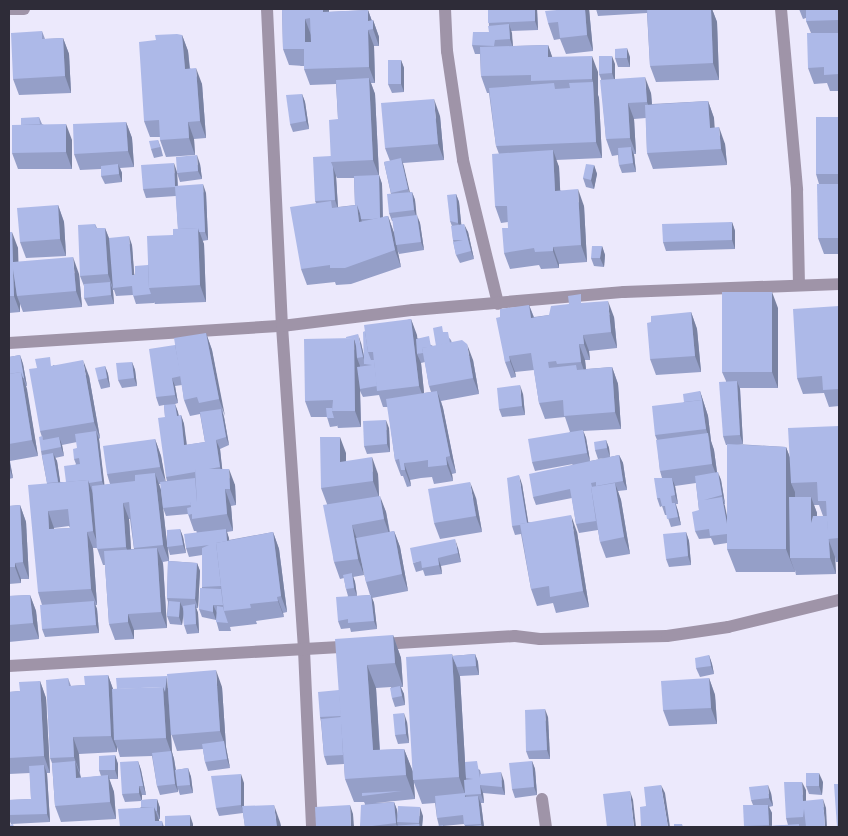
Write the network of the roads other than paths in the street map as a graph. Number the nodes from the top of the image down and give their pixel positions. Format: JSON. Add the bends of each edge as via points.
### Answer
{"nodes":[{"id":1,"x":9,"y":9,"type":"edge"},
{"id":2,"x":24,"y":9,"type":"edge"},
{"id":3,"x":267,"y":9,"type":"edge"},
{"id":4,"x":445,"y":9,"type":"edge"},
{"id":5,"x":781,"y":9,"type":"edge"},
{"id":6,"x":839,"y":284,"type":"edge"},
{"id":7,"x":799,"y":285,"type":"junction"},
{"id":8,"x":498,"y":304,"type":"junction"},
{"id":9,"x":282,"y":326,"type":"junction"},
{"id":10,"x":9,"y":343,"type":"edge"},
{"id":11,"x":839,"y":600,"type":"edge"},
{"id":12,"x":304,"y":650,"type":"junction"},
{"id":13,"x":9,"y":666,"type":"edge"},
{"id":14,"x":542,"y":799,"type":"dead end"},
{"id":15,"x":312,"y":827,"type":"edge"},
{"id":16,"x":546,"y":827,"type":"edge"}],
"edges":[{"from":1,"to":2,"type":"street"},
{"from":3,"to":9,"type":"street"},
{"from":4,"to":8,"type":"street","via":[[447,51],[463,160]]},
{"from":5,"to":7,"type":"street","via":[[797,190]]},
{"from":6,"to":7,"type":"street"},
{"from":7,"to":8,"type":"street","via":[[624,292]]},
{"from":8,"to":9,"type":"street","via":[[413,310]]},
{"from":9,"to":10,"type":"street"},
{"from":9,"to":12,"type":"street"},
{"from":11,"to":12,"type":"street","via":[[728,627],[667,636],[540,639],[515,636]]},
{"from":12,"to":13,"type":"street"},
{"from":12,"to":15,"type":"street"},
{"from":14,"to":16,"type":"street"}]}
